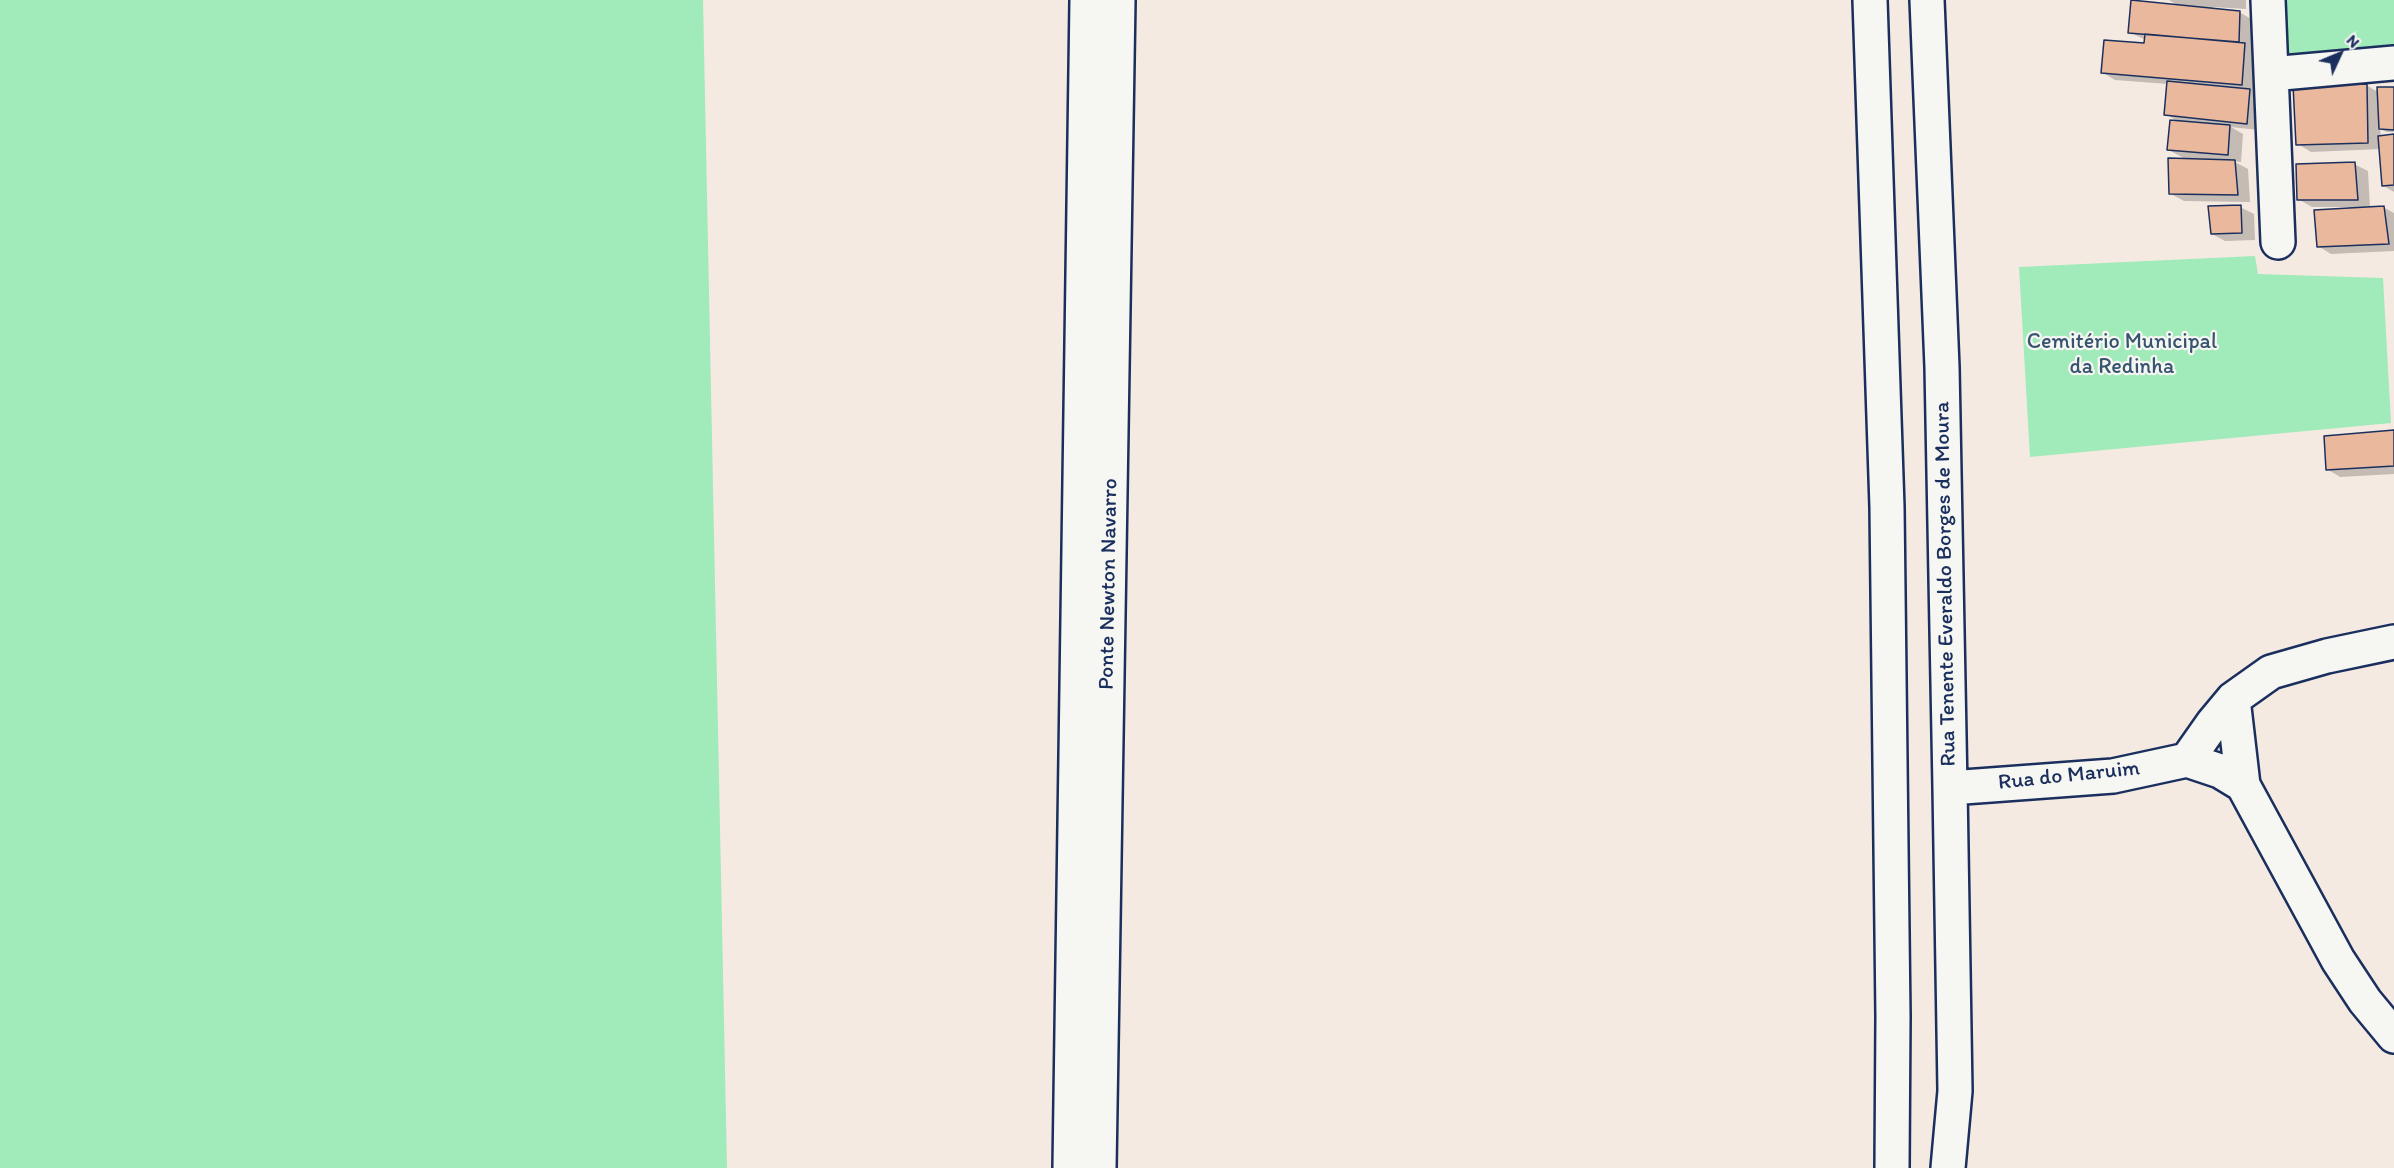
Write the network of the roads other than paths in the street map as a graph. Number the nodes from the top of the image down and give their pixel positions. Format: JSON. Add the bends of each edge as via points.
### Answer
{"nodes":[{"id":1,"x":1087,"y":0,"type":"edge"},
{"id":2,"x":1118,"y":0,"type":"edge"},
{"id":3,"x":1870,"y":0,"type":"edge"},
{"id":4,"x":1927,"y":0,"type":"edge"},
{"id":5,"x":2268,"y":0,"type":"edge"},
{"id":6,"x":2394,"y":63,"type":"edge"},
{"id":7,"x":2271,"y":74,"type":"junction"},
{"id":8,"x":2278,"y":242,"type":"dead end"},
{"id":9,"x":2394,"y":642,"type":"edge"},
{"id":10,"x":2233,"y":699,"type":"junction"},
{"id":11,"x":2187,"y":760,"type":"junction"},
{"id":12,"x":2243,"y":785,"type":"junction"},
{"id":13,"x":1950,"y":788,"type":"junction"},
{"id":14,"x":2393,"y":1036,"type":"edge"},
{"id":15,"x":1070,"y":1168,"type":"edge"},
{"id":16,"x":1100,"y":1168,"type":"edge"},
{"id":17,"x":1892,"y":1168,"type":"edge"},
{"id":18,"x":1948,"y":1168,"type":"edge"}],
"edges":[{"from":1,"to":15,"type":"street","name":"Ponte Newton Navarro"},
{"from":2,"to":16,"type":"street","name":"Ponte Newton Navarro"},
{"from":3,"to":17,"type":"street","via":[[1887,507]]},
{"from":4,"to":13,"type":"street","name":"Rua Tenente Everaldo Borges de Moura","via":[[1942,367]]},
{"from":5,"to":7,"type":"street"},
{"from":6,"to":7,"type":"street"},
{"from":7,"to":8,"type":"street"},
{"from":9,"to":10,"type":"street","via":[[2271,672]]},
{"from":10,"to":11,"type":"street"},
{"from":10,"to":12,"type":"street"},
{"from":11,"to":12,"type":"street","via":[[2220,771]]},
{"from":11,"to":13,"type":"street","name":"Rua do Maruim","via":[[2113,776]]},
{"from":12,"to":14,"type":"street","via":[[2338,960]]},
{"from":13,"to":18,"type":"street","name":"Rua Tenente Everaldo Borges de Moura","via":[[1955,1091]]}]}
